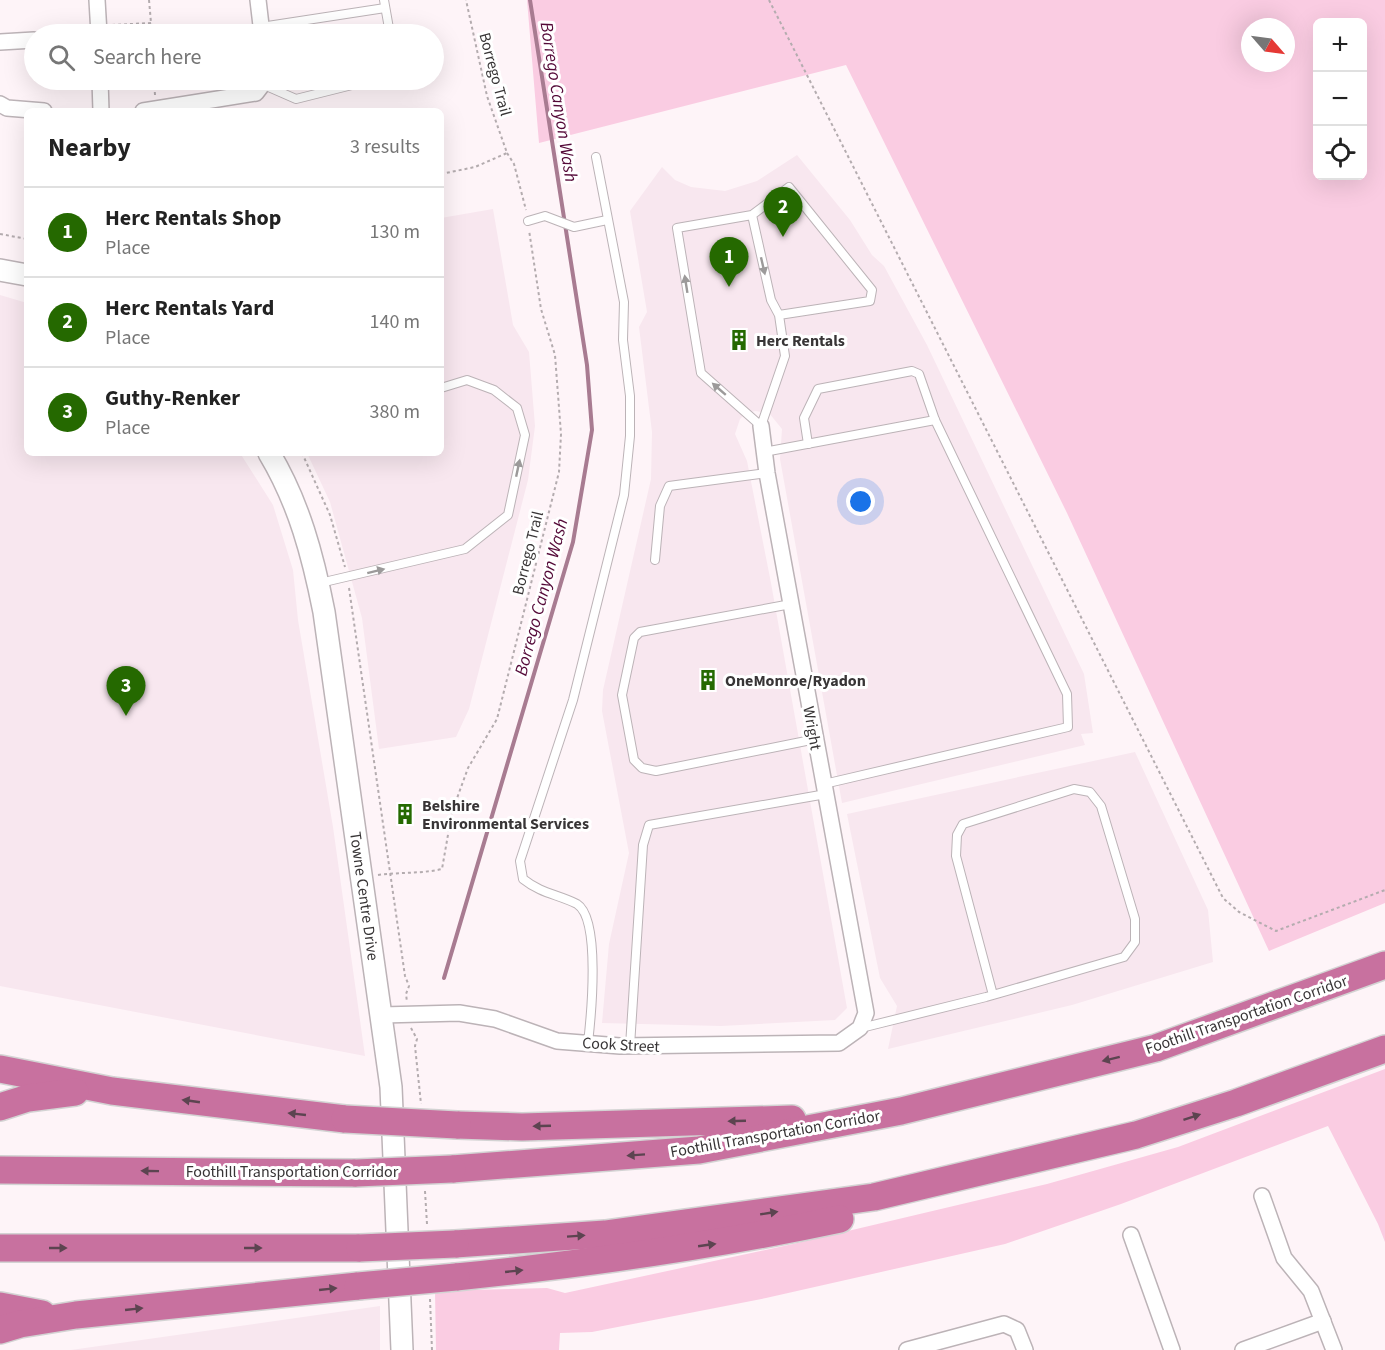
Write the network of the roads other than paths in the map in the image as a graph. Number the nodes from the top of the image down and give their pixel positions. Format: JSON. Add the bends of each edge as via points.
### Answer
{"nodes":[{"id":1,"x":97,"y":0,"type":"edge"},
{"id":2,"x":258,"y":0,"type":"edge"},
{"id":3,"x":384,"y":4,"type":"edge"},
{"id":4,"x":98,"y":24,"type":"edge"},
{"id":5,"x":261,"y":24,"type":"edge"},
{"id":6,"x":294,"y":24,"type":"edge"},
{"id":7,"x":388,"y":24,"type":"edge"},
{"id":8,"x":24,"y":41,"type":"edge"},
{"id":9,"x":0,"y":42,"type":"edge"},
{"id":10,"x":100,"y":90,"type":"edge"},
{"id":11,"x":258,"y":90,"type":"edge"},
{"id":12,"x":280,"y":90,"type":"edge"},
{"id":13,"x":332,"y":90,"type":"edge"},
{"id":14,"x":0,"y":104,"type":"edge"},
{"id":15,"x":101,"y":108,"type":"edge"},
{"id":16,"x":162,"y":108,"type":"edge"},
{"id":17,"x":24,"y":109,"type":"edge"},
{"id":18,"x":596,"y":157,"type":"dead end"},
{"id":19,"x":752,"y":215,"type":"junction"},
{"id":20,"x":607,"y":220,"type":"junction"},
{"id":21,"x":528,"y":221,"type":"road end"},
{"id":22,"x":0,"y":270,"type":"edge"},
{"id":23,"x":24,"y":274,"type":"edge"},
{"id":24,"x":779,"y":315,"type":"junction"},
{"id":25,"x":444,"y":387,"type":"edge"},
{"id":26,"x":934,"y":420,"type":"junction"},
{"id":27,"x":761,"y":426,"type":"junction"},
{"id":28,"x":808,"y":444,"type":"junction"},
{"id":29,"x":764,"y":452,"type":"junction"},
{"id":30,"x":271,"y":456,"type":"edge"},
{"id":31,"x":767,"y":473,"type":"junction"},
{"id":32,"x":655,"y":560,"type":"dead end"},
{"id":33,"x":318,"y":583,"type":"junction"},
{"id":34,"x":791,"y":604,"type":"junction"},
{"id":35,"x":816,"y":740,"type":"junction"},
{"id":36,"x":825,"y":789,"type":"junction"},
{"id":37,"x":1385,"y":965,"type":"edge"},
{"id":38,"x":993,"y":995,"type":"junction"},
{"id":39,"x":382,"y":1015,"type":"junction"},
{"id":40,"x":860,"y":1028,"type":"junction"},
{"id":41,"x":588,"y":1043,"type":"junction"},
{"id":42,"x":630,"y":1046,"type":"junction"},
{"id":43,"x":1385,"y":1049,"type":"edge"},
{"id":44,"x":0,"y":1069,"type":"edge"},
{"id":45,"x":112,"y":1091,"type":"junction"},
{"id":46,"x":0,"y":1107,"type":"edge"},
{"id":47,"x":901,"y":1111,"type":"junction"},
{"id":48,"x":1136,"y":1135,"type":"junction"},
{"id":49,"x":0,"y":1170,"type":"edge"},
{"id":50,"x":1262,"y":1196,"type":"dead end"},
{"id":51,"x":1131,"y":1235,"type":"dead end"},
{"id":52,"x":0,"y":1248,"type":"edge"},
{"id":53,"x":0,"y":1306,"type":"edge"},
{"id":54,"x":76,"y":1315,"type":"junction"},
{"id":55,"x":1323,"y":1321,"type":"junction"},
{"id":56,"x":0,"y":1330,"type":"edge"},
{"id":57,"x":402,"y":1350,"type":"edge"},
{"id":58,"x":907,"y":1350,"type":"edge"},
{"id":59,"x":1025,"y":1350,"type":"edge"},
{"id":60,"x":1172,"y":1350,"type":"edge"},
{"id":61,"x":1243,"y":1350,"type":"edge"},
{"id":62,"x":1334,"y":1350,"type":"edge"}],
"edges":[{"from":1,"to":4,"type":"street"},
{"from":2,"to":5,"type":"street"},
{"from":3,"to":6,"type":"lane"},
{"from":3,"to":7,"type":"lane"},
{"from":8,"to":9,"type":"street"},
{"from":10,"to":15,"type":"street"},
{"from":11,"to":16,"type":"street"},
{"from":12,"to":13,"type":"lane","via":[[296,99]]},
{"from":14,"to":17,"type":"street"},
{"from":18,"to":20,"type":"lane"},
{"from":19,"to":24,"type":"lane","one_way":true,"via":[[771,300]]},
{"from":19,"to":24,"type":"lane","via":[[789,187],[872,290],[870,301]]},
{"from":27,"to":19,"type":"lane","one_way":true,"via":[[701,373],[677,228]]},
{"from":20,"to":21,"type":"lane","via":[[574,227],[545,216]]},
{"from":20,"to":41,"type":"lane","via":[[624,302],[622,340],[630,396],[624,495],[573,700],[520,861],[523,879],[537,890],[578,905],[586,914],[591,943]]},
{"from":22,"to":23,"type":"street"},
{"from":24,"to":27,"type":"lane","via":[[785,356]]},
{"from":33,"to":25,"type":"lane","one_way":true,"via":[[465,549],[508,515],[525,435],[517,408],[494,390],[467,380]]},
{"from":26,"to":28,"type":"lane"},
{"from":26,"to":28,"type":"lane","via":[[919,374],[912,371],[818,389],[804,418]]},
{"from":26,"to":36,"type":"lane","via":[[1067,694],[1068,727]]},
{"from":27,"to":29,"type":"street","name":"Wright"},
{"from":28,"to":29,"type":"lane"},
{"from":29,"to":31,"type":"street","name":"Wright"},
{"from":30,"to":33,"type":"street","name":"Towne Centre Drive","via":[[296,506]]},
{"from":31,"to":32,"type":"lane","via":[[669,486],[660,506]]},
{"from":31,"to":34,"type":"street","name":"Wright"},
{"from":33,"to":39,"type":"street","name":"Towne Centre Drive"},
{"from":34,"to":35,"type":"street","name":"Wright"},
{"from":34,"to":35,"type":"lane","via":[[640,632],[634,638],[622,695],[634,760],[642,768],[656,771]]},
{"from":35,"to":36,"type":"street","name":"Wright"},
{"from":36,"to":40,"type":"street","name":"Wright","via":[[866,1013]]},
{"from":36,"to":42,"type":"lane","via":[[649,825],[643,844]]},
{"from":37,"to":47,"type":"highway","name":"Foothill Transportation Corridor","one_way":true,"via":[[1156,1048]]},
{"from":38,"to":38,"type":"lane","via":[[1124,957],[1135,942],[1132,908],[1101,806],[1090,792],[1074,789],[963,824],[957,836],[956,856]]},
{"from":38,"to":40,"type":"lane"},
{"from":39,"to":41,"type":"street","name":"Cook Street","via":[[459,1012],[495,1019],[557,1041]]},
{"from":39,"to":57,"type":"street","name":"Towne Centre Drive","via":[[391,1088]]},
{"from":40,"to":42,"type":"street","name":"Cook Street","via":[[839,1043]]},
{"from":41,"to":42,"type":"street","name":"Cook Street"},
{"from":48,"to":43,"type":"highway","one_way":true},
{"from":44,"to":45,"type":"highway"},
{"from":45,"to":46,"type":"highway","via":[[58,1092]]},
{"from":47,"to":45,"type":"highway","one_way":true,"bridge":true,"via":[[777,1120],[522,1127],[345,1119]]},
{"from":47,"to":49,"type":"highway","name":"Foothill Transportation Corridor","one_way":true,"bridge":true,"via":[[699,1150],[452,1169],[356,1173]]},
{"from":52,"to":48,"type":"highway","one_way":true,"bridge":true,"via":[[360,1248],[604,1234],[874,1197]]},
{"from":54,"to":48,"type":"highway","one_way":true,"bridge":true,"via":[[579,1264],[738,1241],[963,1193]]},
{"from":50,"to":55,"type":"street","via":[[1284,1258],[1311,1292]]},
{"from":51,"to":60,"type":"street"},
{"from":53,"to":54,"type":"highway","via":[[31,1314]]},
{"from":54,"to":56,"type":"highway"},
{"from":55,"to":61,"type":"street"},
{"from":55,"to":62,"type":"street"},
{"from":58,"to":59,"type":"street","via":[[1004,1324],[1017,1330]]}]}
